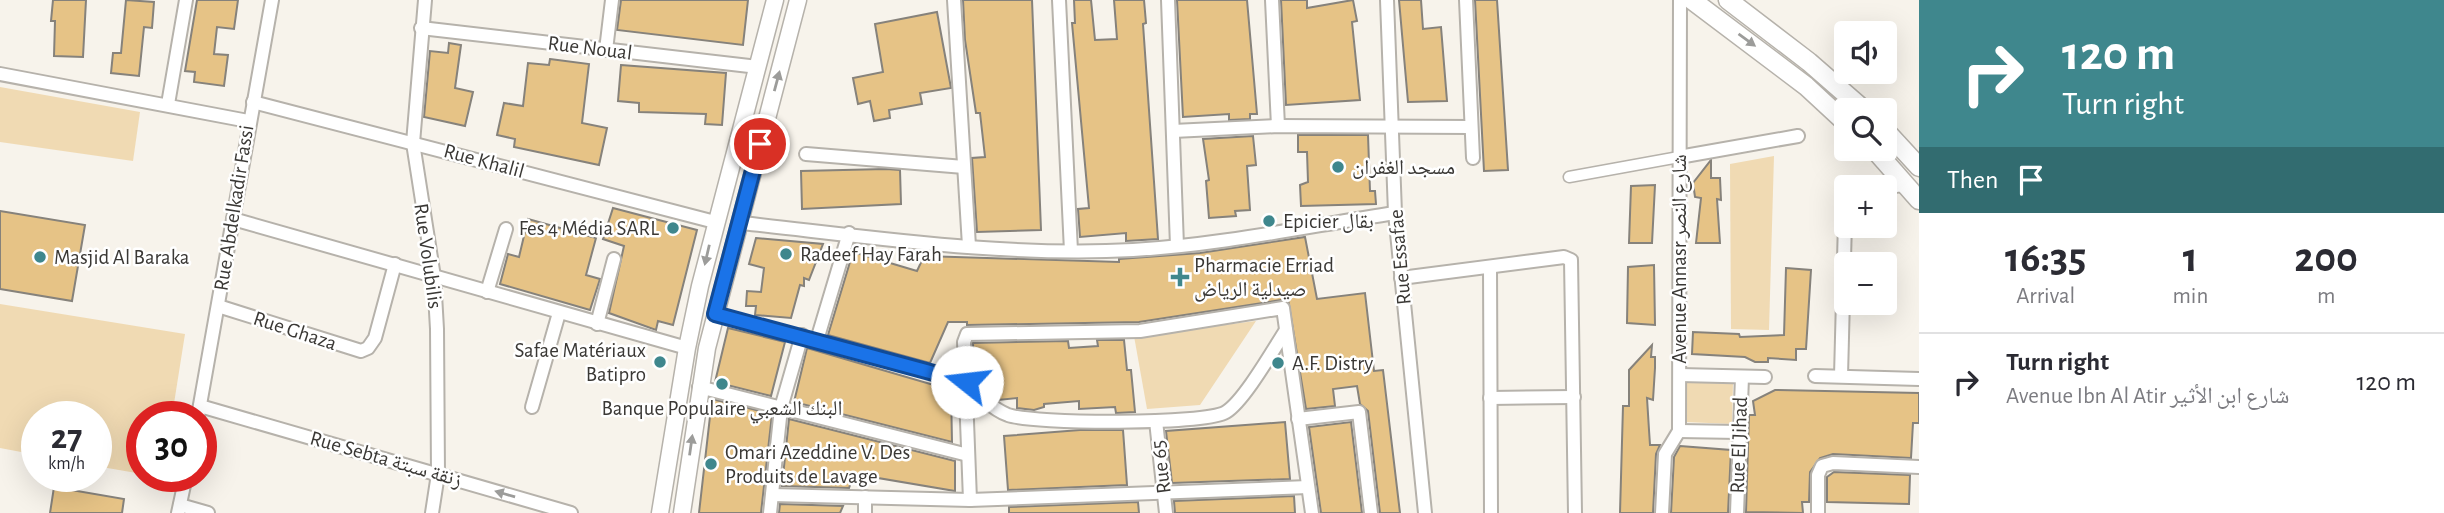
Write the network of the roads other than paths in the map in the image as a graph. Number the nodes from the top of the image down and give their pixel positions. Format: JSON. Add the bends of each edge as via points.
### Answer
{"nodes":[{"id":1,"x":186,"y":0,"type":"edge"},
{"id":2,"x":272,"y":0,"type":"edge"},
{"id":3,"x":425,"y":0,"type":"edge"},
{"id":4,"x":612,"y":0,"type":"edge"},
{"id":5,"x":775,"y":0,"type":"edge"},
{"id":6,"x":798,"y":0,"type":"edge"},
{"id":7,"x":954,"y":0,"type":"edge"},
{"id":8,"x":1059,"y":0,"type":"edge"},
{"id":9,"x":1168,"y":0,"type":"edge"},
{"id":10,"x":1272,"y":0,"type":"edge"},
{"id":11,"x":1387,"y":0,"type":"edge"},
{"id":12,"x":1466,"y":0,"type":"edge"},
{"id":13,"x":1680,"y":0,"type":"edge"},
{"id":14,"x":1692,"y":0,"type":"edge"},
{"id":15,"x":1728,"y":0,"type":"edge"},
{"id":16,"x":421,"y":28,"type":"junction"},
{"id":17,"x":606,"y":50,"type":"junction"},
{"id":18,"x":758,"y":67,"type":"junction"},
{"id":19,"x":0,"y":74,"type":"edge"},
{"id":20,"x":1850,"y":98,"type":"edge"},
{"id":21,"x":253,"y":102,"type":"junction"},
{"id":22,"x":168,"y":103,"type":"junction"},
{"id":23,"x":1834,"y":112,"type":"edge"},
{"id":24,"x":248,"y":121,"type":"junction"},
{"id":25,"x":1278,"y":126,"type":"junction"},
{"id":26,"x":1392,"y":127,"type":"junction"},
{"id":27,"x":1471,"y":127,"type":"junction"},
{"id":28,"x":1173,"y":131,"type":"junction"},
{"id":29,"x":1798,"y":136,"type":"dead end"},
{"id":30,"x":413,"y":143,"type":"junction"},
{"id":31,"x":1897,"y":143,"type":"edge"},
{"id":32,"x":806,"y":154,"type":"dead end"},
{"id":33,"x":1679,"y":157,"type":"junction"},
{"id":34,"x":1473,"y":158,"type":"dead end"},
{"id":35,"x":1885,"y":161,"type":"edge"},
{"id":36,"x":964,"y":167,"type":"junction"},
{"id":37,"x":1919,"y":167,"type":"edge"},
{"id":38,"x":1569,"y":177,"type":"dead end"},
{"id":39,"x":1907,"y":184,"type":"junction"},
{"id":40,"x":1897,"y":186,"type":"edge"},
{"id":41,"x":1919,"y":200,"type":"edge"},
{"id":42,"x":1395,"y":213,"type":"junction"},
{"id":43,"x":233,"y":219,"type":"junction"},
{"id":44,"x":715,"y":222,"type":"junction"},
{"id":45,"x":742,"y":223,"type":"junction"},
{"id":46,"x":506,"y":229,"type":"dead end"},
{"id":47,"x":849,"y":233,"type":"junction"},
{"id":48,"x":1845,"y":238,"type":"edge"},
{"id":49,"x":969,"y":246,"type":"junction"},
{"id":50,"x":1177,"y":246,"type":"junction"},
{"id":51,"x":1071,"y":251,"type":"junction"},
{"id":52,"x":614,"y":259,"type":"dead end"},
{"id":53,"x":395,"y":264,"type":"junction"},
{"id":54,"x":1490,"y":267,"type":"junction"},
{"id":55,"x":434,"y":277,"type":"junction"},
{"id":56,"x":1401,"y":278,"type":"junction"},
{"id":57,"x":487,"y":292,"type":"junction"},
{"id":58,"x":218,"y":306,"type":"junction"},
{"id":59,"x":559,"y":313,"type":"junction"},
{"id":60,"x":715,"y":314,"type":"junction"},
{"id":61,"x":597,"y":324,"type":"junction"},
{"id":62,"x":1286,"y":330,"type":"junction"},
{"id":63,"x":802,"y":335,"type":"junction"},
{"id":64,"x":817,"y":340,"type":"junction"},
{"id":65,"x":687,"y":348,"type":"junction"},
{"id":66,"x":1680,"y":375,"type":"junction"},
{"id":67,"x":1815,"y":376,"type":"dead end"},
{"id":68,"x":1841,"y":376,"type":"junction"},
{"id":69,"x":1742,"y":377,"type":"junction"},
{"id":70,"x":1765,"y":377,"type":"dead end"},
{"id":71,"x":1919,"y":379,"type":"edge"},
{"id":72,"x":967,"y":382,"type":"junction"},
{"id":73,"x":699,"y":387,"type":"junction"},
{"id":74,"x":1574,"y":397,"type":"junction"},
{"id":75,"x":1490,"y":398,"type":"junction"},
{"id":76,"x":201,"y":401,"type":"edge"},
{"id":77,"x":532,"y":407,"type":"dead end"},
{"id":78,"x":781,"y":408,"type":"junction"},
{"id":79,"x":217,"y":416,"type":"edge"},
{"id":80,"x":1298,"y":419,"type":"junction"},
{"id":81,"x":1156,"y":421,"type":"junction"},
{"id":82,"x":1679,"y":430,"type":"junction"},
{"id":83,"x":1739,"y":432,"type":"junction"},
{"id":84,"x":968,"y":455,"type":"junction"},
{"id":85,"x":1919,"y":467,"type":"edge"},
{"id":86,"x":438,"y":474,"type":"junction"},
{"id":87,"x":1308,"y":486,"type":"junction"},
{"id":88,"x":1164,"y":494,"type":"junction"},
{"id":89,"x":772,"y":495,"type":"junction"},
{"id":90,"x":865,"y":497,"type":"junction"},
{"id":91,"x":970,"y":500,"type":"junction"},
{"id":92,"x":179,"y":509,"type":"edge"},
{"id":93,"x":208,"y":513,"type":"edge"},
{"id":94,"x":432,"y":513,"type":"edge"},
{"id":95,"x":571,"y":513,"type":"edge"},
{"id":96,"x":660,"y":513,"type":"edge"},
{"id":97,"x":682,"y":513,"type":"edge"},
{"id":98,"x":770,"y":513,"type":"edge"},
{"id":99,"x":865,"y":513,"type":"edge"},
{"id":100,"x":1166,"y":513,"type":"edge"},
{"id":101,"x":1312,"y":513,"type":"edge"},
{"id":102,"x":1371,"y":513,"type":"edge"},
{"id":103,"x":1425,"y":513,"type":"edge"},
{"id":104,"x":1491,"y":513,"type":"edge"},
{"id":105,"x":1575,"y":513,"type":"edge"},
{"id":106,"x":1662,"y":513,"type":"edge"},
{"id":107,"x":1737,"y":513,"type":"edge"},
{"id":108,"x":1818,"y":513,"type":"edge"}],
"edges":[{"from":1,"to":22,"type":"street"},
{"from":2,"to":21,"type":"street","name":"Rue Abdelkadir Fassi"},
{"from":3,"to":16,"type":"street","name":"Rue Volubilis"},
{"from":4,"to":17,"type":"street"},
{"from":5,"to":18,"type":"street"},
{"from":45,"to":6,"type":"street","one_way":true},
{"from":7,"to":36,"type":"street"},
{"from":8,"to":51,"type":"street"},
{"from":9,"to":28,"type":"street"},
{"from":10,"to":25,"type":"street"},
{"from":11,"to":26,"type":"street","name":"Rue Essafae"},
{"from":12,"to":27,"type":"street"},
{"from":13,"to":33,"type":"street","name":"Avenue Annasr شارع النصر"},
{"from":14,"to":23,"type":"main road","one_way":true},
{"from":15,"to":20,"type":"main road"},
{"from":16,"to":17,"type":"street","name":"Rue Noual"},
{"from":16,"to":30,"type":"street","name":"Rue Volubilis"},
{"from":17,"to":18,"type":"street","name":"Rue Noual"},
{"from":18,"to":44,"type":"street"},
{"from":19,"to":22,"type":"street"},
{"from":21,"to":24,"type":"street","name":"Rue Abdelkadir Fassi"},
{"from":21,"to":30,"type":"street","name":"Rue Khalil"},
{"from":22,"to":24,"type":"street"},
{"from":24,"to":43,"type":"street","name":"Rue Abdelkadir Fassi"},
{"from":25,"to":26,"type":"street"},
{"from":25,"to":28,"type":"street"},
{"from":26,"to":27,"type":"street"},
{"from":26,"to":42,"type":"street","name":"Rue Essafae"},
{"from":27,"to":34,"type":"street"},
{"from":28,"to":50,"type":"street"},
{"from":29,"to":33,"type":"street"},
{"from":30,"to":44,"type":"street","name":"Rue Khalil"},
{"from":30,"to":55,"type":"street","name":"Rue Volubilis"},
{"from":31,"to":37,"type":"main road"},
{"from":32,"to":36,"type":"street"},
{"from":33,"to":38,"type":"street"},
{"from":33,"to":66,"type":"street","name":"Avenue Annasr شارع النصر"},
{"from":35,"to":39,"type":"main road"},
{"from":36,"to":49,"type":"street"},
{"from":39,"to":40,"type":"street"},
{"from":39,"to":41,"type":"main road"},
{"from":42,"to":50,"type":"street"},
{"from":42,"to":56,"type":"street","name":"Rue Essafae"},
{"from":43,"to":53,"type":"street"},
{"from":43,"to":58,"type":"street","name":"Rue Abdelkadir Fassi"},
{"from":44,"to":65,"type":"street","one_way":true},
{"from":45,"to":47,"type":"street"},
{"from":45,"to":60,"type":"street"},
{"from":46,"to":57,"type":"street"},
{"from":47,"to":49,"type":"street"},
{"from":47,"to":64,"type":"street"},
{"from":48,"to":68,"type":"street"},
{"from":49,"to":51,"type":"street"},
{"from":50,"to":51,"type":"street"},
{"from":52,"to":61,"type":"street"},
{"from":53,"to":55,"type":"street"},
{"from":53,"to":58,"type":"street","name":"Rue Ghaza","via":[[375,338],[360,351]]},
{"from":54,"to":56,"type":"street"},
{"from":54,"to":74,"type":"street","via":[[1564,257],[1571,260]]},
{"from":54,"to":75,"type":"street"},
{"from":55,"to":57,"type":"street"},
{"from":55,"to":86,"type":"street","name":"Rue Volubilis"},
{"from":56,"to":103,"type":"street","name":"Rue Essafae"},
{"from":57,"to":59,"type":"street"},
{"from":58,"to":76,"type":"street","name":"Rue Abdelkadir Fassi"},
{"from":59,"to":61,"type":"street"},
{"from":59,"to":77,"type":"street"},
{"from":60,"to":63,"type":"street"},
{"from":60,"to":73,"type":"street"},
{"from":61,"to":65,"type":"street"},
{"from":62,"to":72,"type":"street","via":[[1283,308],[1140,331],[975,332],[967,334],[964,342]]},
{"from":62,"to":80,"type":"street"},
{"from":62,"to":81,"type":"street","via":[[1227,411]]},
{"from":63,"to":64,"type":"street"},
{"from":63,"to":78,"type":"street"},
{"from":64,"to":72,"type":"street"},
{"from":65,"to":96,"type":"street"},
{"from":66,"to":69,"type":"street"},
{"from":66,"to":82,"type":"street","name":"Avenue Annasr شارع النصر"},
{"from":67,"to":68,"type":"street"},
{"from":68,"to":71,"type":"street"},
{"from":69,"to":70,"type":"street"},
{"from":69,"to":83,"type":"street","name":"Rue El Jihad"},
{"from":72,"to":81,"type":"street","via":[[993,407],[1018,418]]},
{"from":72,"to":84,"type":"street"},
{"from":73,"to":78,"type":"street"},
{"from":97,"to":73,"type":"street","one_way":true},
{"from":74,"to":75,"type":"street"},
{"from":74,"to":105,"type":"street"},
{"from":75,"to":104,"type":"street"},
{"from":78,"to":84,"type":"street"},
{"from":78,"to":89,"type":"street"},
{"from":79,"to":86,"type":"street","name":"Rue Sebta زنقة سبتة"},
{"from":80,"to":87,"type":"street"},
{"from":80,"to":102,"type":"street","via":[[1359,412]]},
{"from":81,"to":88,"type":"street","name":"Rue 65"},
{"from":82,"to":83,"type":"street"},
{"from":82,"to":106,"type":"street","name":"Avenue Annasr شارع النصر","via":[[1665,454]]},
{"from":83,"to":107,"type":"street","name":"Rue El Jihad"},
{"from":84,"to":91,"type":"street"},
{"from":85,"to":108,"type":"street","via":[[1822,466]]},
{"from":86,"to":94,"type":"street","name":"Rue Volubilis"},
{"from":95,"to":86,"type":"street","name":"Rue Sebta زنقة سبتة","one_way":true},
{"from":87,"to":88,"type":"street"},
{"from":87,"to":101,"type":"street"},
{"from":88,"to":91,"type":"street"},
{"from":88,"to":100,"type":"street","name":"Rue 65"},
{"from":89,"to":90,"type":"street"},
{"from":89,"to":98,"type":"street"},
{"from":90,"to":91,"type":"street"},
{"from":90,"to":99,"type":"street"},
{"from":92,"to":93,"type":"street"}]}
